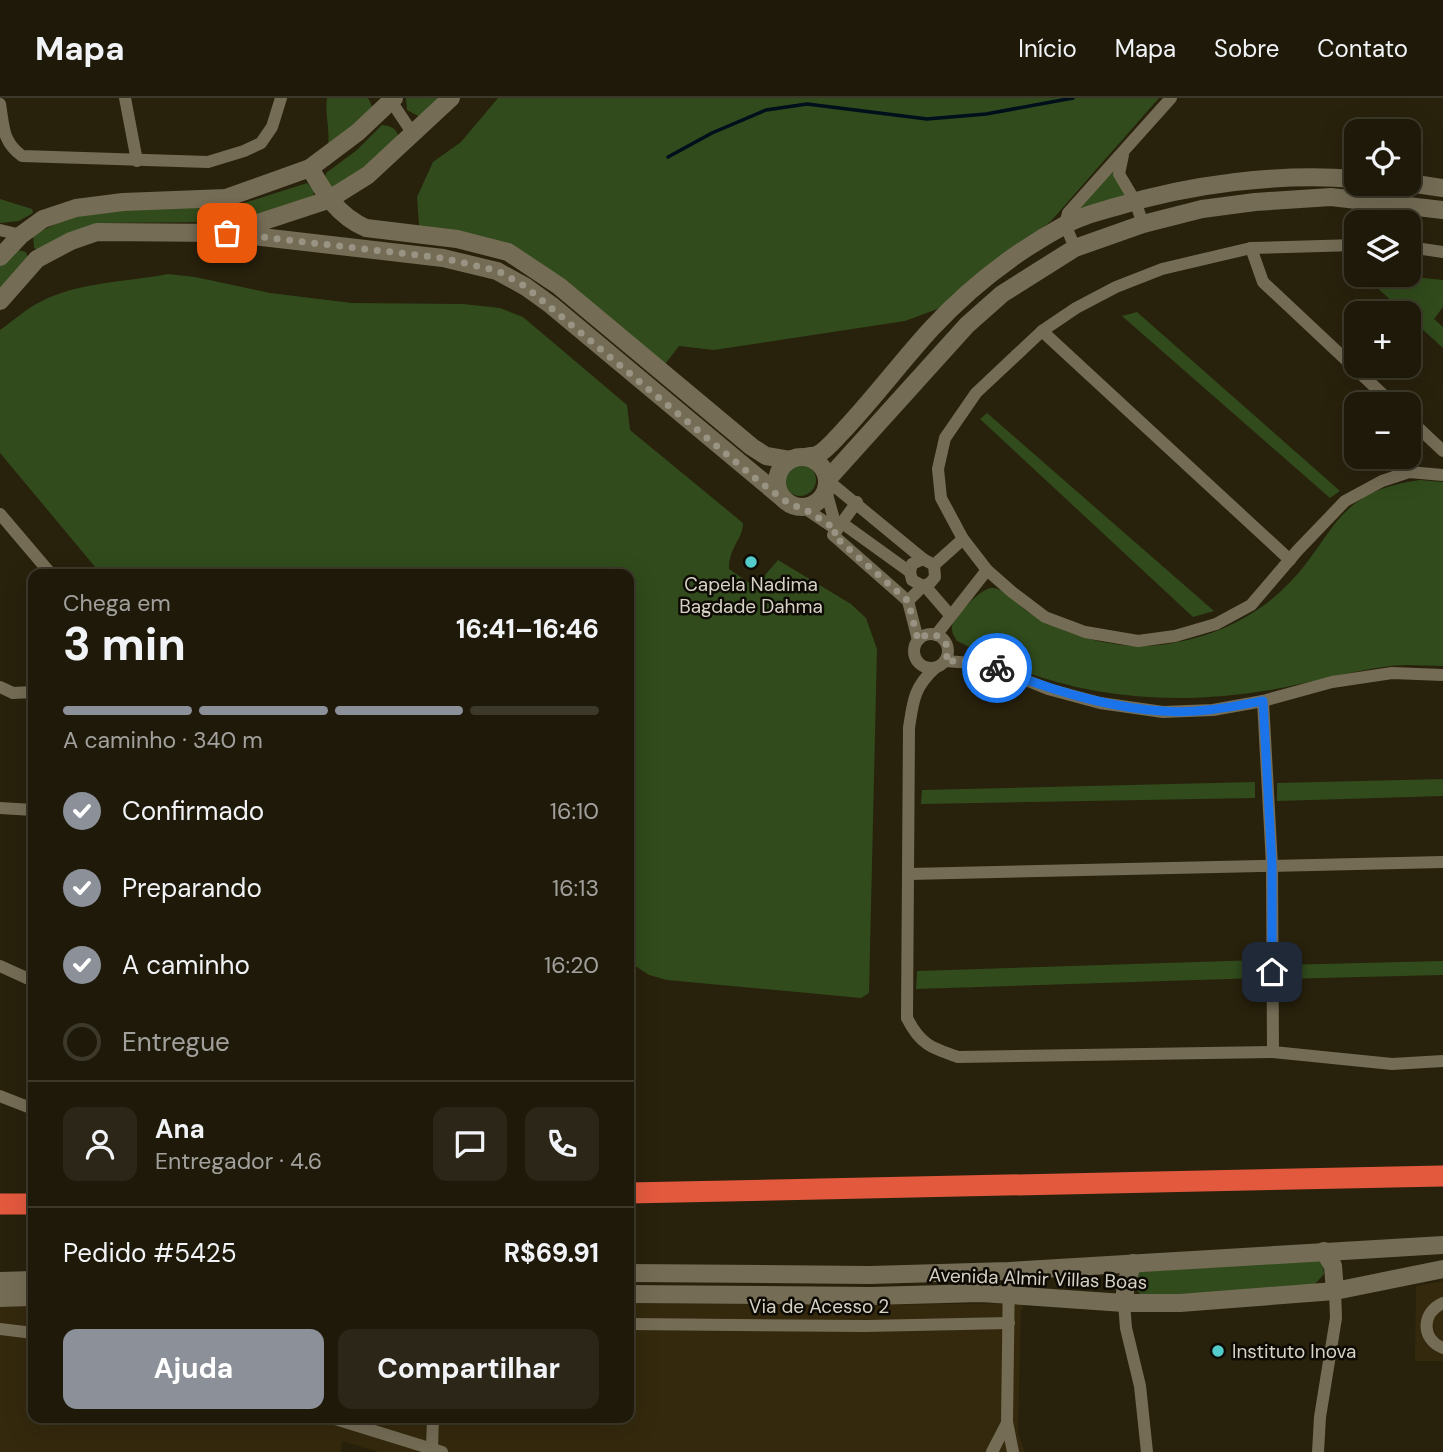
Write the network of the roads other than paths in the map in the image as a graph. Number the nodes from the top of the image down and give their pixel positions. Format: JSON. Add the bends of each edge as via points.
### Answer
{"nodes":[{"id":1,"x":125,"y":98,"type":"edge"},
{"id":2,"x":451,"y":98,"type":"edge"},
{"id":3,"x":1171,"y":98,"type":"edge"},
{"id":4,"x":281,"y":100,"type":"edge"},
{"id":5,"x":391,"y":100,"type":"edge"},
{"id":6,"x":0,"y":104,"type":"edge"},
{"id":7,"x":413,"y":134,"type":"junction"},
{"id":8,"x":1124,"y":151,"type":"junction"},
{"id":9,"x":136,"y":161,"type":"junction"},
{"id":10,"x":310,"y":168,"type":"junction"},
{"id":11,"x":1344,"y":178,"type":"edge"},
{"id":12,"x":1421,"y":185,"type":"edge"},
{"id":13,"x":1443,"y":188,"type":"edge"},
{"id":14,"x":226,"y":198,"type":"junction"},
{"id":15,"x":328,"y":200,"type":"junction"},
{"id":16,"x":1136,"y":201,"type":"junction"},
{"id":17,"x":1443,"y":210,"type":"edge"},
{"id":18,"x":1143,"y":224,"type":"junction"},
{"id":19,"x":1065,"y":225,"type":"junction"},
{"id":20,"x":6,"y":232,"type":"edge"},
{"id":21,"x":227,"y":233,"type":"junction"},
{"id":22,"x":1344,"y":245,"type":"edge"},
{"id":23,"x":1076,"y":248,"type":"junction"},
{"id":24,"x":1251,"y":248,"type":"junction"},
{"id":25,"x":1421,"y":249,"type":"edge"},
{"id":26,"x":1443,"y":252,"type":"edge"},
{"id":27,"x":0,"y":257,"type":"edge"},
{"id":28,"x":37,"y":259,"type":"junction"},
{"id":29,"x":0,"y":301,"type":"edge"},
{"id":30,"x":1042,"y":331,"type":"junction"},
{"id":31,"x":1380,"y":392,"type":"edge"},
{"id":32,"x":1421,"y":430,"type":"edge"},
{"id":33,"x":1443,"y":451,"type":"edge"},
{"id":34,"x":798,"y":458,"type":"junction"},
{"id":35,"x":1443,"y":475,"type":"edge"},
{"id":36,"x":827,"y":485,"type":"junction"},
{"id":37,"x":857,"y":502,"type":"junction"},
{"id":38,"x":794,"y":504,"type":"junction"},
{"id":39,"x":0,"y":514,"type":"edge"},
{"id":40,"x":839,"y":526,"type":"junction"},
{"id":41,"x":963,"y":539,"type":"junction"},
{"id":42,"x":1290,"y":559,"type":"junction"},
{"id":43,"x":928,"y":562,"type":"junction"},
{"id":44,"x":47,"y":569,"type":"edge"},
{"id":45,"x":987,"y":570,"type":"junction"},
{"id":46,"x":909,"y":572,"type":"junction"},
{"id":47,"x":924,"y":586,"type":"junction"},
{"id":48,"x":908,"y":601,"type":"junction"},
{"id":49,"x":950,"y":615,"type":"junction"},
{"id":50,"x":936,"y":635,"type":"junction"},
{"id":51,"x":918,"y":640,"type":"junction"},
{"id":52,"x":940,"y":664,"type":"junction"},
{"id":53,"x":1443,"y":675,"type":"edge"},
{"id":54,"x":0,"y":687,"type":"edge"},
{"id":55,"x":28,"y":692,"type":"edge"},
{"id":56,"x":1263,"y":701,"type":"junction"},
{"id":57,"x":0,"y":808,"type":"edge"},
{"id":58,"x":28,"y":810,"type":"edge"},
{"id":59,"x":1443,"y":862,"type":"edge"},
{"id":60,"x":1272,"y":865,"type":"junction"},
{"id":61,"x":909,"y":874,"type":"junction"},
{"id":62,"x":0,"y":966,"type":"edge"},
{"id":63,"x":28,"y":979,"type":"edge"},
{"id":64,"x":1273,"y":1052,"type":"junction"},
{"id":65,"x":1443,"y":1061,"type":"edge"},
{"id":66,"x":0,"y":1096,"type":"edge"},
{"id":67,"x":28,"y":1107,"type":"edge"},
{"id":68,"x":1443,"y":1176,"type":"edge"},
{"id":69,"x":1443,"y":1187,"type":"edge"},
{"id":70,"x":634,"y":1193,"type":"edge"},
{"id":71,"x":0,"y":1204,"type":"edge"},
{"id":72,"x":28,"y":1204,"type":"edge"},
{"id":73,"x":634,"y":1204,"type":"edge"},
{"id":74,"x":0,"y":1216,"type":"edge"},
{"id":75,"x":28,"y":1216,"type":"edge"},
{"id":76,"x":1443,"y":1245,"type":"edge"},
{"id":77,"x":1324,"y":1251,"type":"junction"},
{"id":78,"x":1133,"y":1263,"type":"junction"},
{"id":79,"x":1443,"y":1269,"type":"edge"},
{"id":80,"x":1009,"y":1271,"type":"junction"},
{"id":81,"x":634,"y":1273,"type":"edge"},
{"id":82,"x":28,"y":1280,"type":"edge"},
{"id":83,"x":0,"y":1281,"type":"edge"},
{"id":84,"x":1335,"y":1291,"type":"junction"},
{"id":85,"x":634,"y":1294,"type":"edge"},
{"id":86,"x":1009,"y":1294,"type":"junction"},
{"id":87,"x":28,"y":1297,"type":"edge"},
{"id":88,"x":0,"y":1298,"type":"edge"},
{"id":89,"x":1124,"y":1303,"type":"junction"},
{"id":90,"x":1443,"y":1303,"type":"edge"},
{"id":91,"x":1009,"y":1323,"type":"junction"},
{"id":92,"x":634,"y":1324,"type":"edge"},
{"id":93,"x":0,"y":1329,"type":"edge"},
{"id":94,"x":28,"y":1332,"type":"edge"},
{"id":95,"x":1443,"y":1348,"type":"edge"},
{"id":96,"x":1007,"y":1422,"type":"junction"},
{"id":97,"x":348,"y":1423,"type":"edge"},
{"id":98,"x":434,"y":1423,"type":"edge"},
{"id":99,"x":437,"y":1450,"type":"edge"},
{"id":100,"x":992,"y":1452,"type":"edge"},
{"id":101,"x":1013,"y":1452,"type":"edge"},
{"id":102,"x":1147,"y":1452,"type":"edge"},
{"id":103,"x":1318,"y":1452,"type":"edge"}],
"edges":[{"from":1,"to":9,"type":"street"},
{"from":2,"to":7,"type":"street"},
{"from":3,"to":8,"type":"street"},
{"from":4,"to":9,"type":"street","via":[[261,143],[244,151],[208,162]]},
{"from":5,"to":7,"type":"street"},
{"from":5,"to":10,"type":"street"},
{"from":6,"to":9,"type":"street","via":[[10,147],[22,156]]},
{"from":7,"to":15,"type":"street","via":[[368,175]]},
{"from":8,"to":16,"type":"street","via":[[1118,174]]},
{"from":8,"to":19,"type":"street","via":[[1068,213]]},
{"from":10,"to":14,"type":"street"},
{"from":10,"to":15,"type":"street"},
{"from":11,"to":16,"type":"street","via":[[1261,180]]},
{"from":12,"to":13,"type":"street"},
{"from":14,"to":20,"type":"street","via":[[76,208]]},
{"from":14,"to":21,"type":"street"},
{"from":15,"to":21,"type":"street"},
{"from":15,"to":34,"type":"street","via":[[353,223],[366,228],[457,239],[508,251],[559,286],[752,447],[766,456]]},
{"from":16,"to":18,"type":"street"},
{"from":16,"to":19,"type":"street"},
{"from":17,"to":18,"type":"street","via":[[1331,197],[1202,209]]},
{"from":18,"to":23,"type":"street"},
{"from":19,"to":23,"type":"street"},
{"from":19,"to":34,"type":"street","via":[[999,267],[966,295],[826,448],[817,455]]},
{"from":20,"to":27,"type":"street"},
{"from":20,"to":28,"type":"street"},
{"from":21,"to":28,"type":"street","via":[[97,232]]},
{"from":21,"to":38,"type":"street","via":[[443,258],[498,271],[551,305]]},
{"from":22,"to":24,"type":"street"},
{"from":23,"to":36,"type":"street","via":[[1018,282],[967,325]]},
{"from":24,"to":30,"type":"street","via":[[1162,269],[1116,286]]},
{"from":24,"to":31,"type":"street","via":[[1263,282]]},
{"from":25,"to":26,"type":"street"},
{"from":28,"to":29,"type":"street"},
{"from":30,"to":41,"type":"street","via":[[976,393],[945,438],[938,469],[941,498]]},
{"from":30,"to":42,"type":"street"},
{"from":32,"to":33,"type":"street"},
{"from":34,"to":36,"type":"street","via":[[821,465]]},
{"from":34,"to":38,"type":"street","via":[[784,465],[777,480],[781,495]]},
{"from":35,"to":42,"type":"street","via":[[1409,472],[1357,494]]},
{"from":36,"to":37,"type":"street"},
{"from":36,"to":38,"type":"street","via":[[814,504]]},
{"from":36,"to":40,"type":"street"},
{"from":37,"to":40,"type":"street"},
{"from":37,"to":43,"type":"street"},
{"from":38,"to":40,"type":"street"},
{"from":39,"to":44,"type":"street"},
{"from":40,"to":46,"type":"street"},
{"from":40,"to":48,"type":"street","via":[[833,535]]},
{"from":41,"to":43,"type":"street"},
{"from":41,"to":45,"type":"street"},
{"from":42,"to":45,"type":"street","via":[[1251,605],[1206,627],[1138,641],[1085,632],[1045,617]]},
{"from":43,"to":46,"type":"street","via":[[912,564]]},
{"from":43,"to":47,"type":"street","via":[[935,577]]},
{"from":45,"to":49,"type":"street"},
{"from":46,"to":47,"type":"street","via":[[912,580]]},
{"from":47,"to":48,"type":"street"},
{"from":47,"to":49,"type":"street"},
{"from":48,"to":51,"type":"street"},
{"from":49,"to":50,"type":"street"},
{"from":50,"to":51,"type":"street"},
{"from":50,"to":52,"type":"street","via":[[947,645],[947,656]]},
{"from":51,"to":52,"type":"street","via":[[916,660],[924,667]]},
{"from":52,"to":56,"type":"street","via":[[986,664],[1048,689],[1100,703],[1163,712]]},
{"from":52,"to":61,"type":"street","via":[[923,678],[915,693],[909,728]]},
{"from":53,"to":56,"type":"street","via":[[1392,673],[1332,682]]},
{"from":54,"to":55,"type":"street","via":[[13,693]]},
{"from":56,"to":60,"type":"street"},
{"from":57,"to":58,"type":"street"},
{"from":59,"to":60,"type":"street"},
{"from":60,"to":61,"type":"street"},
{"from":60,"to":64,"type":"street"},
{"from":61,"to":64,"type":"street","via":[[907,1018],[916,1035],[930,1047],[958,1057]]},
{"from":62,"to":63,"type":"street"},
{"from":64,"to":65,"type":"street","via":[[1392,1064]]},
{"from":66,"to":67,"type":"street"},
{"from":68,"to":70,"type":"highway"},
{"from":69,"to":73,"type":"highway"},
{"from":71,"to":72,"type":"highway"},
{"from":74,"to":75,"type":"highway"},
{"from":76,"to":77,"type":"street","name":"Avenida Almir Villas Boas"},
{"from":77,"to":78,"type":"street","name":"Avenida Almir Villas Boas"},
{"from":77,"to":84,"type":"street","via":[[1333,1266]]},
{"from":78,"to":80,"type":"street","name":"Avenida Almir Villas Boas"},
{"from":78,"to":89,"type":"street"},
{"from":79,"to":84,"type":"street","name":"Avenida Almir Villas Boas"},
{"from":80,"to":81,"type":"street","name":"Avenida Almir Villas Boas"},
{"from":80,"to":86,"type":"street"},
{"from":82,"to":83,"type":"street"},
{"from":84,"to":89,"type":"street","name":"Avenida Almir Villas Boas"},
{"from":84,"to":103,"type":"street","via":[[1336,1318]]},
{"from":85,"to":86,"type":"street","name":"Avenida Almir Villas Boas"},
{"from":86,"to":89,"type":"street","name":"Avenida Almir Villas Boas"},
{"from":86,"to":91,"type":"street"},
{"from":87,"to":88,"type":"street"},
{"from":89,"to":102,"type":"street"},
{"from":90,"to":95,"type":"street","via":[[1433,1308],[1426,1322],[1428,1337]]},
{"from":91,"to":92,"type":"street","name":"Via de Acesso 2"},
{"from":91,"to":96,"type":"street"},
{"from":93,"to":94,"type":"street"},
{"from":96,"to":100,"type":"street"},
{"from":96,"to":101,"type":"street"},
{"from":97,"to":99,"type":"street"},
{"from":98,"to":99,"type":"street"}]}
